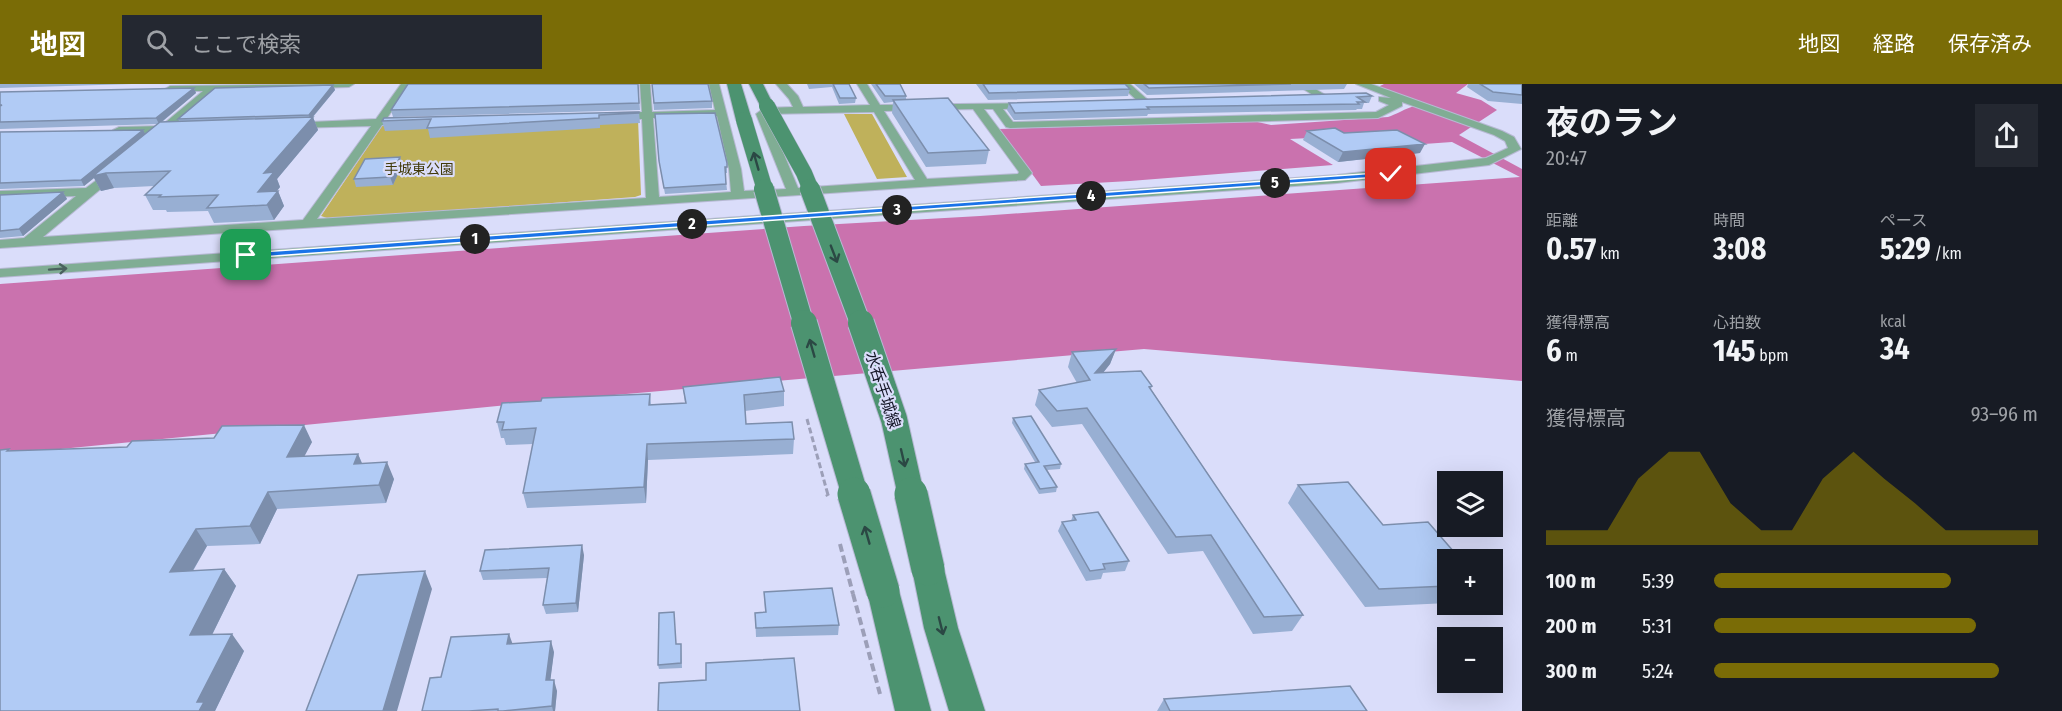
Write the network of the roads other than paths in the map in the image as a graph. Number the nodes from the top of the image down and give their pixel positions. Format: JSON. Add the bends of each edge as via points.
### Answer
{"nodes":[{"id":1,"x":349,"y":84,"type":"edge"},
{"id":2,"x":406,"y":84,"type":"edge"},
{"id":3,"x":645,"y":84,"type":"edge"},
{"id":4,"x":714,"y":84,"type":"edge"},
{"id":5,"x":734,"y":84,"type":"edge"},
{"id":6,"x":756,"y":84,"type":"edge"},
{"id":7,"x":782,"y":84,"type":"edge"},
{"id":8,"x":862,"y":84,"type":"edge"},
{"id":9,"x":1124,"y":84,"type":"edge"},
{"id":10,"x":1300,"y":84,"type":"edge"},
{"id":11,"x":216,"y":86,"type":"edge"},
{"id":12,"x":154,"y":89,"type":"edge"},
{"id":13,"x":1364,"y":91,"type":"edge"},
{"id":14,"x":1298,"y":97,"type":"edge"},
{"id":15,"x":1144,"y":101,"type":"junction"},
{"id":16,"x":1156,"y":101,"type":"edge"},
{"id":17,"x":1121,"y":102,"type":"edge"},
{"id":18,"x":1041,"y":104,"type":"edge"},
{"id":19,"x":976,"y":106,"type":"junction"},
{"id":20,"x":996,"y":106,"type":"junction"},
{"id":21,"x":878,"y":109,"type":"junction"},
{"id":22,"x":799,"y":110,"type":"junction"},
{"id":23,"x":720,"y":113,"type":"junction"},
{"id":24,"x":647,"y":115,"type":"junction"},
{"id":25,"x":600,"y":116,"type":"edge"},
{"id":26,"x":414,"y":121,"type":"edge"},
{"id":27,"x":379,"y":122,"type":"junction"},
{"id":28,"x":277,"y":125,"type":"edge"},
{"id":29,"x":164,"y":129,"type":"junction"},
{"id":30,"x":186,"y":129,"type":"edge"},
{"id":31,"x":105,"y":131,"type":"edge"},
{"id":32,"x":1522,"y":133,"type":"edge"},
{"id":33,"x":1510,"y":139,"type":"junction"},
{"id":34,"x":147,"y":143,"type":"edge"},
{"id":35,"x":131,"y":157,"type":"edge"},
{"id":36,"x":923,"y":183,"type":"junction"},
{"id":37,"x":793,"y":191,"type":"junction"},
{"id":38,"x":90,"y":192,"type":"junction"},
{"id":39,"x":0,"y":195,"type":"edge"},
{"id":40,"x":738,"y":195,"type":"junction"},
{"id":41,"x":652,"y":200,"type":"junction"},
{"id":42,"x":306,"y":225,"type":"junction"},
{"id":43,"x":28,"y":242,"type":"junction"},
{"id":44,"x":0,"y":244,"type":"edge"},
{"id":45,"x":0,"y":273,"type":"edge"},
{"id":46,"x":913,"y":711,"type":"edge"},
{"id":47,"x":967,"y":711,"type":"edge"}],
"edges":[{"from":1,"to":11,"type":"street"},
{"from":2,"to":27,"type":"street"},
{"from":3,"to":24,"type":"street"},
{"from":4,"to":23,"type":"street"},
{"from":46,"to":5,"type":"main road","one_way":true,"bridge":true,"via":[[868,593]]},
{"from":6,"to":47,"type":"main road","name":"水呑手城線","one_way":true,"bridge":true,"via":[[804,173],[877,366],[894,419],[940,628]]},
{"from":7,"to":22,"type":"street"},
{"from":8,"to":21,"type":"street"},
{"from":9,"to":15,"type":"street"},
{"from":10,"to":14,"type":"street","via":[[1327,96]]},
{"from":11,"to":12,"type":"street"},
{"from":11,"to":29,"type":"street"},
{"from":13,"to":20,"type":"street","via":[[1398,104],[1378,115],[1010,125]]},
{"from":13,"to":33,"type":"street","via":[[1415,103]]},
{"from":15,"to":16,"type":"street"},
{"from":15,"to":17,"type":"street"},
{"from":18,"to":20,"type":"street"},
{"from":19,"to":20,"type":"street"},
{"from":19,"to":21,"type":"street"},
{"from":19,"to":36,"type":"street","via":[[1026,173],[1021,177]]},
{"from":21,"to":22,"type":"street"},
{"from":21,"to":36,"type":"street"},
{"from":22,"to":37,"type":"street","via":[[761,114]]},
{"from":23,"to":24,"type":"street"},
{"from":23,"to":40,"type":"street"},
{"from":24,"to":25,"type":"street"},
{"from":24,"to":41,"type":"street"},
{"from":26,"to":27,"type":"street"},
{"from":27,"to":28,"type":"street"},
{"from":27,"to":42,"type":"street"},
{"from":29,"to":30,"type":"street"},
{"from":29,"to":31,"type":"street"},
{"from":29,"to":34,"type":"street"},
{"from":32,"to":33,"type":"street"},
{"from":45,"to":33,"type":"street","one_way":true,"via":[[1391,174],[1489,161],[1515,149]]},
{"from":35,"to":38,"type":"street"},
{"from":36,"to":37,"type":"street"},
{"from":37,"to":40,"type":"street"},
{"from":38,"to":39,"type":"street"},
{"from":38,"to":43,"type":"street"},
{"from":40,"to":41,"type":"street"},
{"from":41,"to":42,"type":"street"},
{"from":42,"to":43,"type":"street"},
{"from":43,"to":44,"type":"street"}]}
